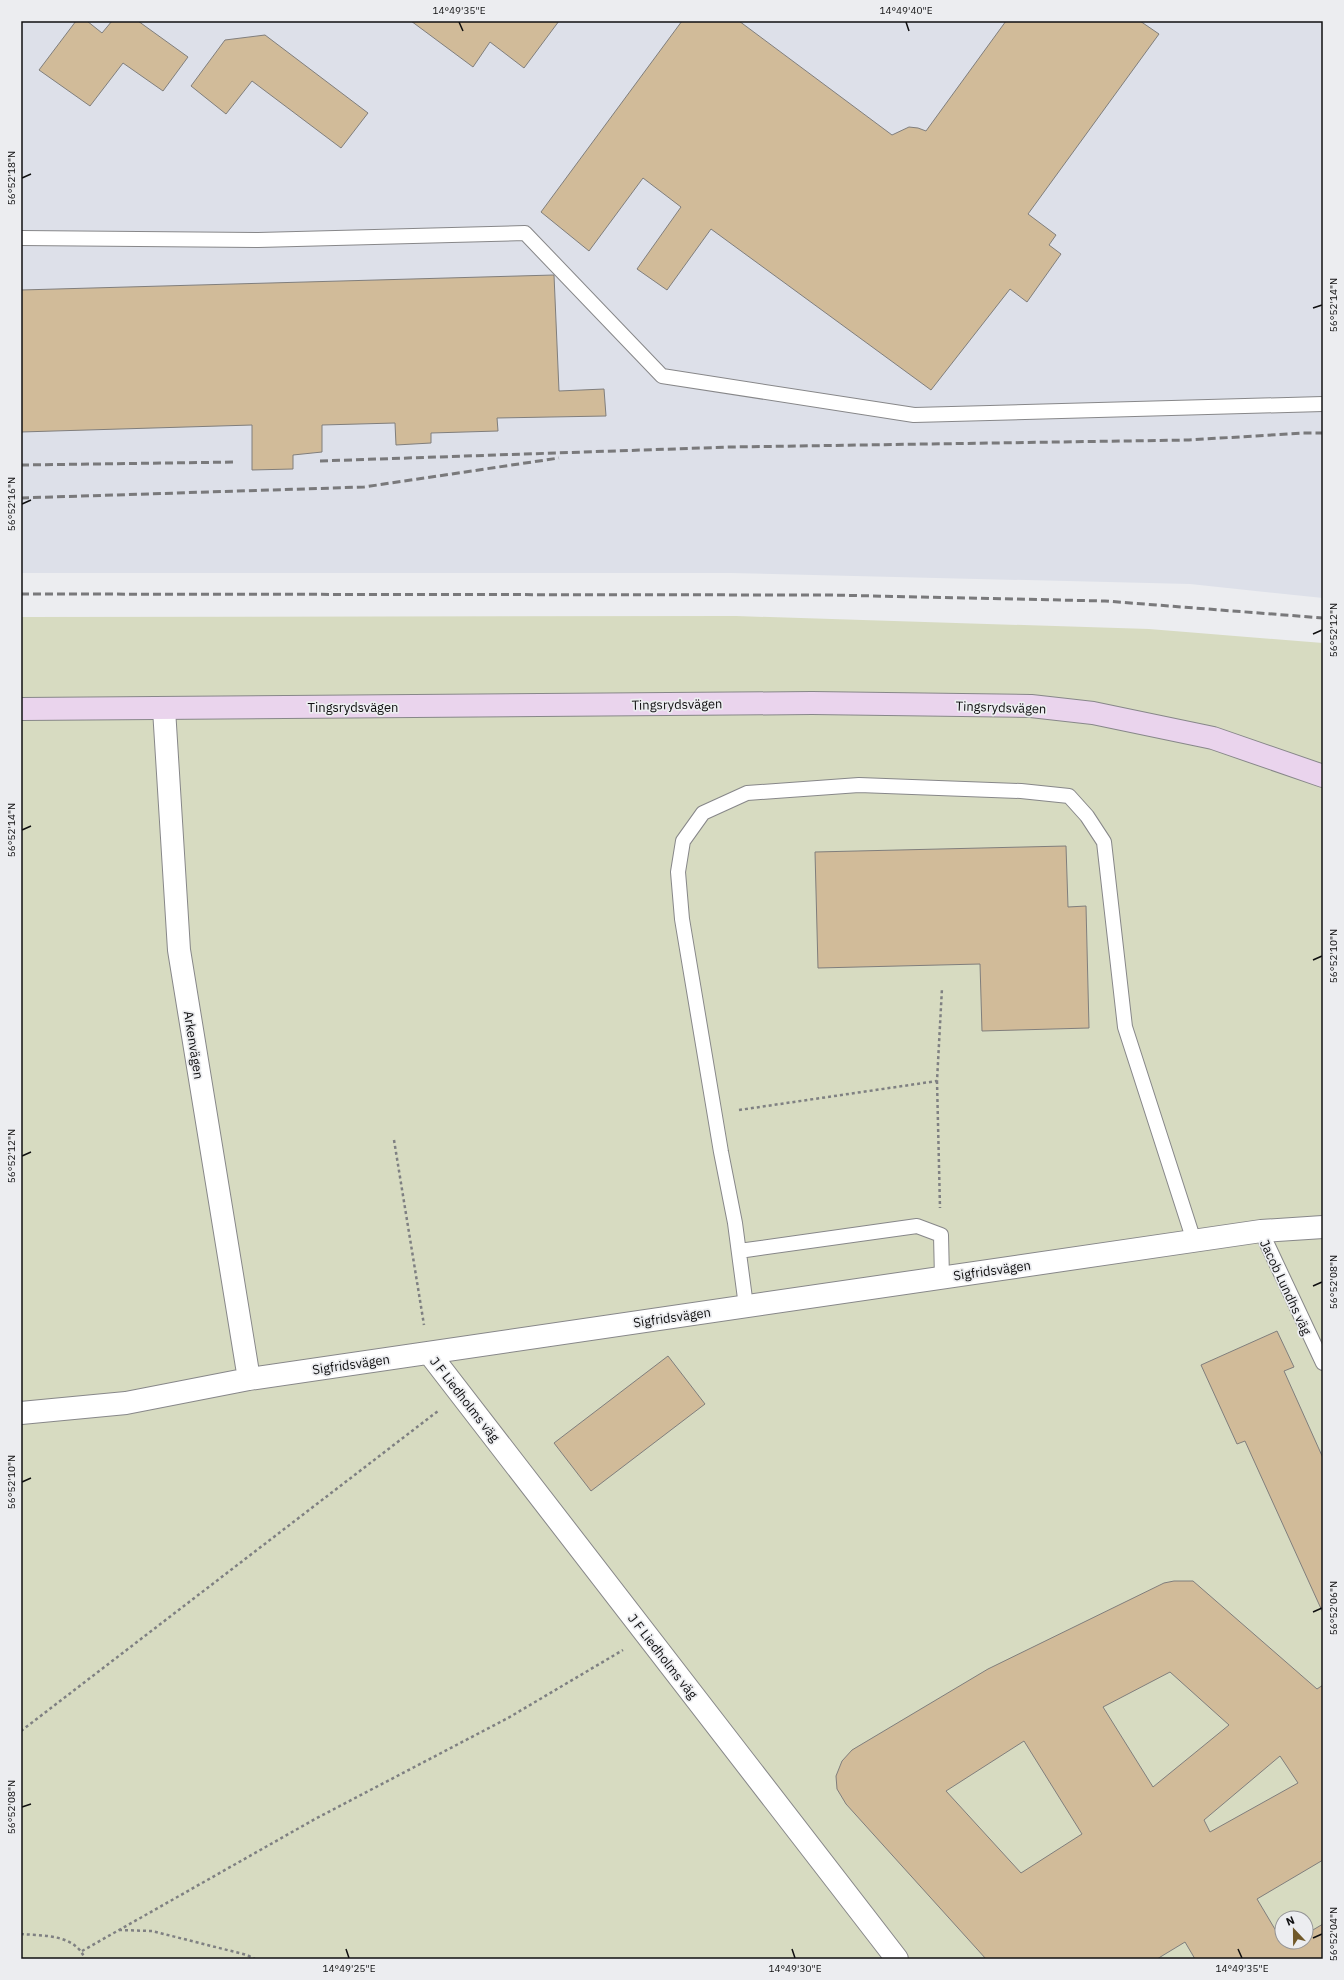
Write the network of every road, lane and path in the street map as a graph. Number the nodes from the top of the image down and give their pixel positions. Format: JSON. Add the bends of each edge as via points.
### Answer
{"nodes":[{"id":1,"x":21,"y":238,"type":"edge"},
{"id":2,"x":1323,"y":404,"type":"edge"},
{"id":3,"x":21,"y":709,"type":"edge"},
{"id":4,"x":164,"y":709,"type":"junction"},
{"id":5,"x":1323,"y":776,"type":"edge"},
{"id":6,"x":942,"y":988,"type":"dead end"},
{"id":7,"x":937,"y":1081,"type":"junction"},
{"id":8,"x":715,"y":1113,"type":"junction"},
{"id":9,"x":394,"y":1140,"type":"dead end"},
{"id":10,"x":1323,"y":1227,"type":"edge"},
{"id":11,"x":1260,"y":1231,"type":"junction"},
{"id":12,"x":941,"y":1235,"type":"junction"},
{"id":13,"x":1194,"y":1241,"type":"junction"},
{"id":14,"x":739,"y":1251,"type":"junction"},
{"id":15,"x":942,"y":1278,"type":"junction"},
{"id":16,"x":746,"y":1306,"type":"junction"},
{"id":17,"x":429,"y":1353,"type":"junction"},
{"id":18,"x":1323,"y":1363,"type":"edge"},
{"id":19,"x":249,"y":1379,"type":"junction"},
{"id":20,"x":461,"y":1394,"type":"junction"},
{"id":21,"x":21,"y":1413,"type":"edge"},
{"id":22,"x":648,"y":1636,"type":"junction"},
{"id":23,"x":21,"y":1731,"type":"edge"},
{"id":24,"x":118,"y":1930,"type":"junction"},
{"id":25,"x":21,"y":1934,"type":"edge"},
{"id":26,"x":82,"y":1952,"type":"junction"},
{"id":27,"x":85,"y":1959,"type":"edge"},
{"id":28,"x":255,"y":1959,"type":"edge"},
{"id":29,"x":897,"y":1959,"type":"edge"}],
"edges":[{"from":1,"to":2,"type":"lane","via":[[258,240],[525,233],[662,376],[914,415]]},
{"from":3,"to":4,"type":"street","name":"Tingsrydsvägen"},
{"from":4,"to":5,"type":"street","name":"Tingsrydsvägen","via":[[812,703],[1031,706],[1093,712],[1190,733],[1263,754]]},
{"from":4,"to":19,"type":"street","name":"Arkenvägen","via":[[179,950]]},
{"from":6,"to":7,"type":"path"},
{"from":7,"to":8,"type":"path"},
{"from":7,"to":12,"type":"path"},
{"from":8,"to":13,"type":"lane","via":[[682,919],[678,872],[683,841],[703,813],[747,793],[859,785],[1021,791],[1069,796],[1087,816],[1104,842],[1125,1027]]},
{"from":8,"to":14,"type":"lane"},
{"from":9,"to":17,"type":"path"},
{"from":10,"to":11,"type":"street","name":"Sigfridsvägen"},
{"from":11,"to":13,"type":"street","name":"Sigfridsvägen"},
{"from":11,"to":18,"type":"lane","name":"Jacob Lundhs väg"},
{"from":12,"to":14,"type":"lane","via":[[917,1226]]},
{"from":12,"to":15,"type":"lane"},
{"from":13,"to":15,"type":"street","name":"Sigfridsvägen"},
{"from":14,"to":16,"type":"lane"},
{"from":15,"to":16,"type":"street","name":"Sigfridsvägen"},
{"from":16,"to":17,"type":"street","name":"Sigfridsvägen"},
{"from":17,"to":19,"type":"street","name":"Sigfridsvägen"},
{"from":17,"to":20,"type":"street","name":"J F Liedholms väg"},
{"from":19,"to":21,"type":"street","name":"Sigfridsvägen","via":[[126,1403]]},
{"from":20,"to":22,"type":"street","name":"J F Liedholms väg"},
{"from":20,"to":23,"type":"path"},
{"from":22,"to":24,"type":"path","via":[[508,1718],[315,1819]]},
{"from":22,"to":29,"type":"street","name":"J F Liedholms väg"},
{"from":24,"to":26,"type":"path"},
{"from":24,"to":28,"type":"path","via":[[152,1931]]},
{"from":25,"to":26,"type":"path","via":[[64,1938]]},
{"from":26,"to":27,"type":"path"}]}
